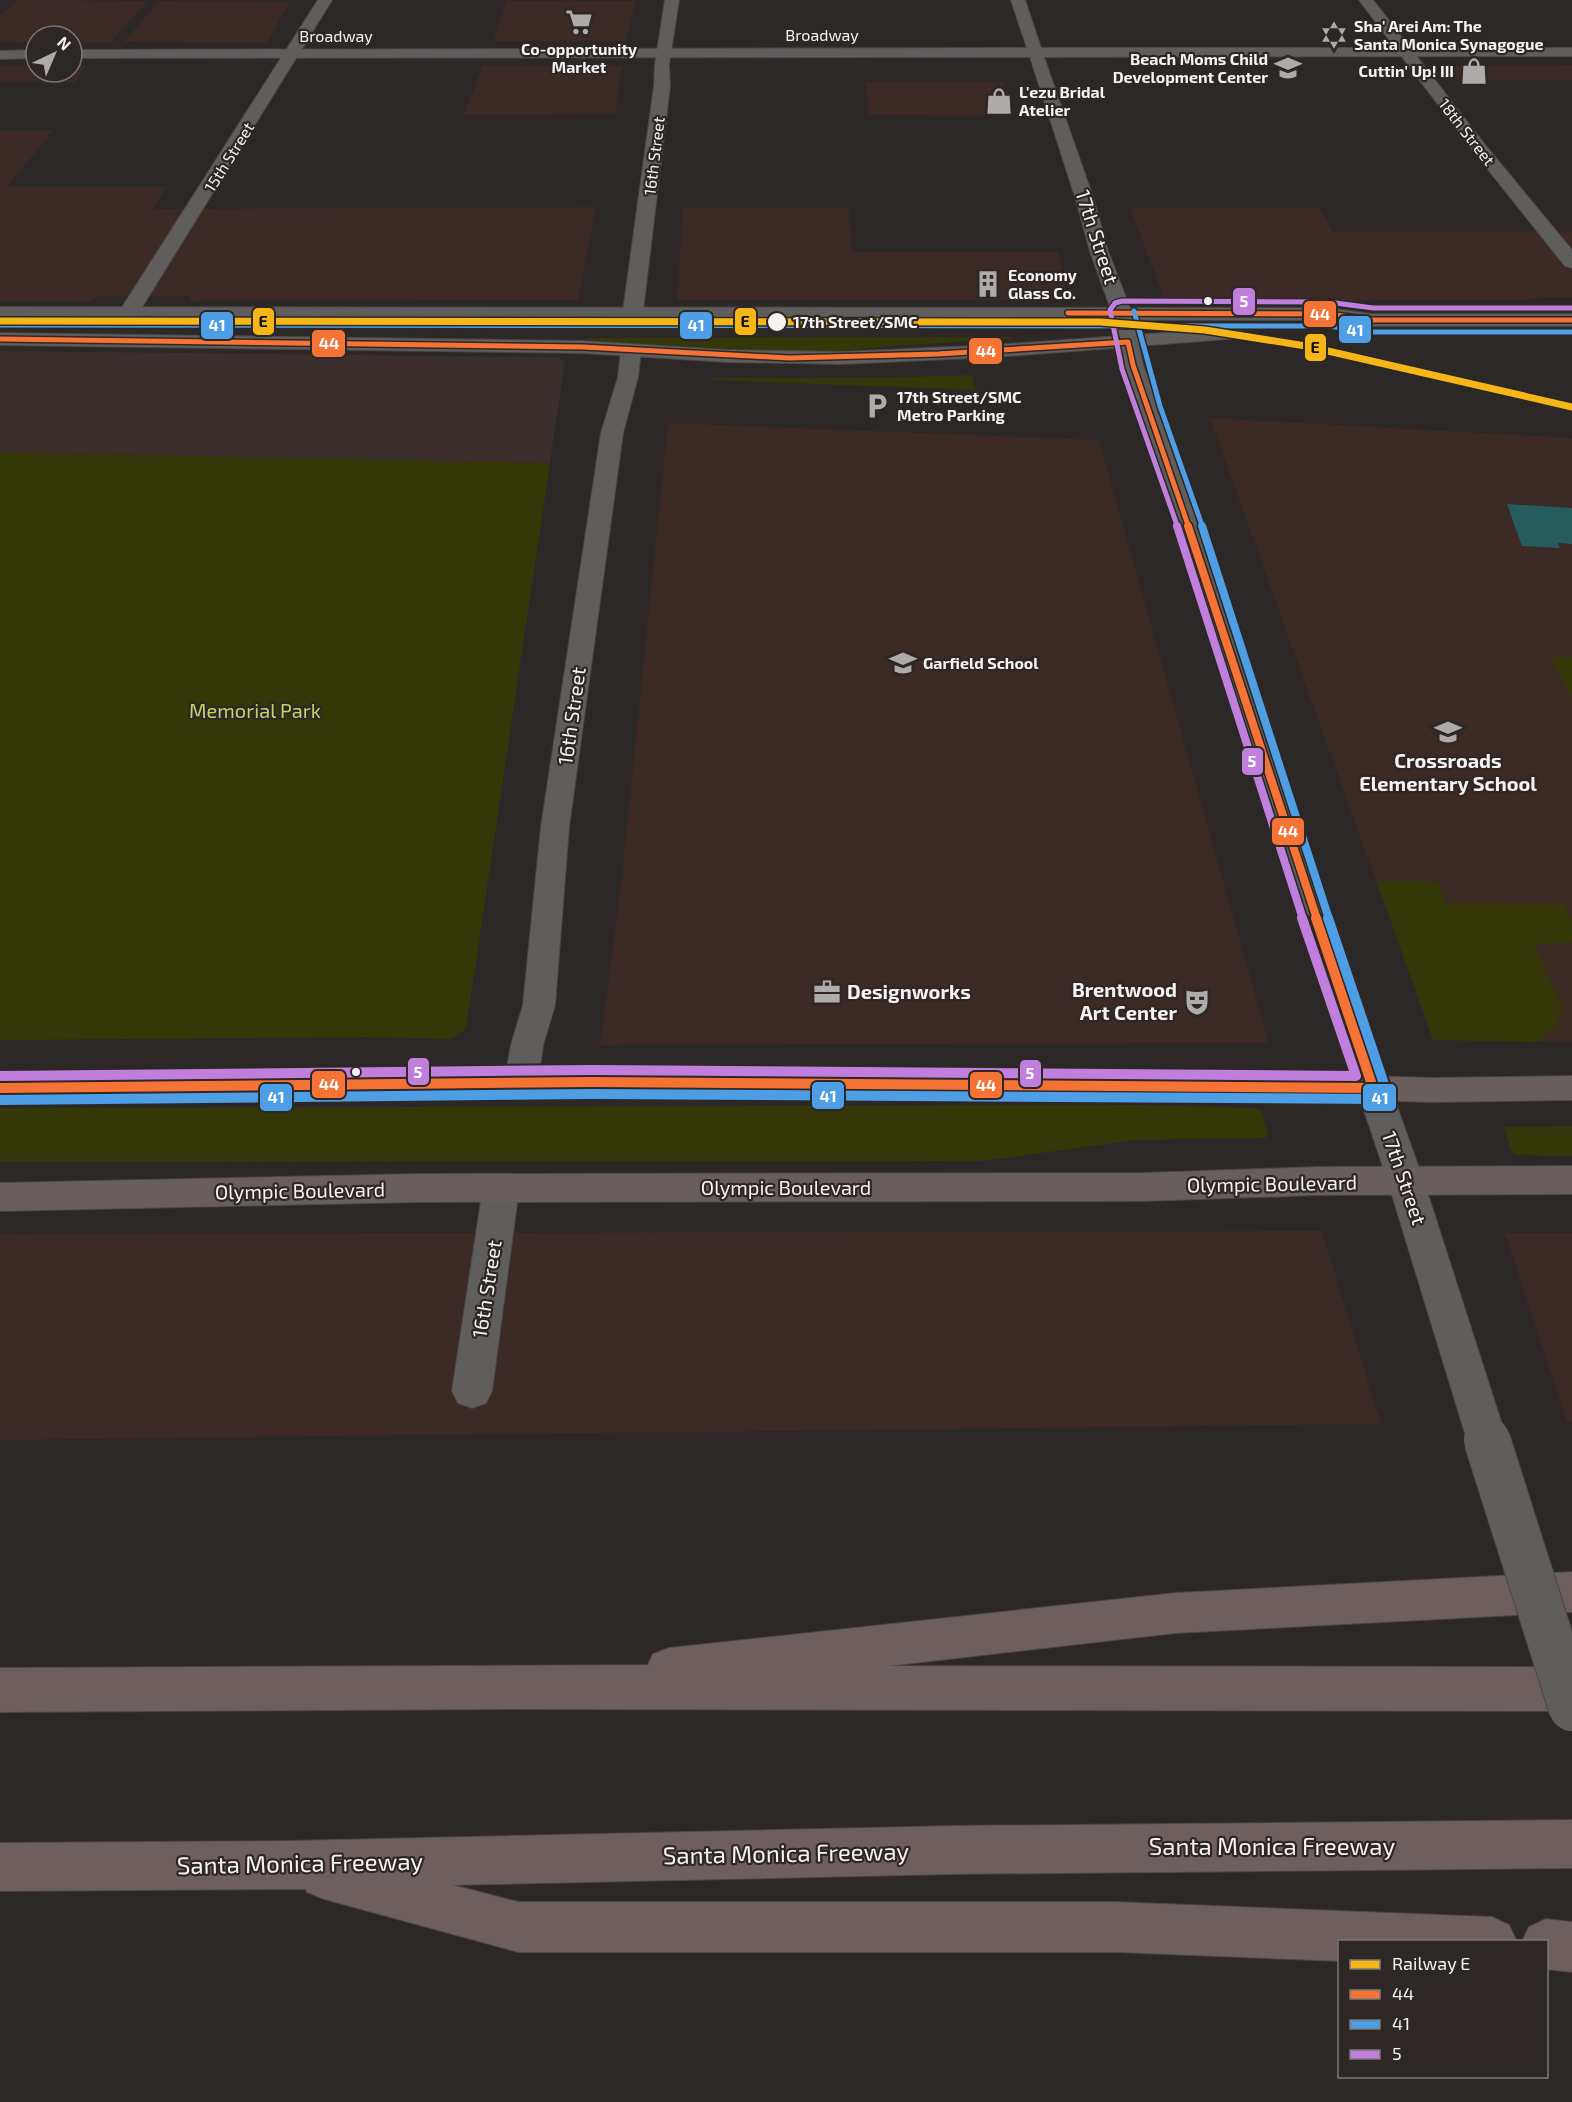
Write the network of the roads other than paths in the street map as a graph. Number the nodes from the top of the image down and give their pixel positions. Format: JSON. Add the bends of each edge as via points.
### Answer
{"nodes":[{"id":1,"x":326,"y":0,"type":"edge"},
{"id":2,"x":672,"y":0,"type":"edge"},
{"id":3,"x":1018,"y":0,"type":"edge"},
{"id":4,"x":1366,"y":0,"type":"edge"},
{"id":5,"x":1572,"y":52,"type":"edge"},
{"id":6,"x":663,"y":53,"type":"junction"},
{"id":7,"x":1035,"y":53,"type":"junction"},
{"id":8,"x":1406,"y":53,"type":"junction"},
{"id":9,"x":24,"y":54,"type":"edge"},
{"id":10,"x":84,"y":54,"type":"edge"},
{"id":11,"x":293,"y":54,"type":"junction"},
{"id":12,"x":0,"y":55,"type":"edge"},
{"id":13,"x":1572,"y":262,"type":"edge"},
{"id":14,"x":633,"y":311,"type":"junction"},
{"id":15,"x":129,"y":312,"type":"junction"},
{"id":16,"x":0,"y":313,"type":"edge"},
{"id":17,"x":1372,"y":320,"type":"junction"},
{"id":18,"x":1572,"y":320,"type":"edge"},
{"id":19,"x":1125,"y":328,"type":"junction"},
{"id":20,"x":0,"y":339,"type":"edge"},
{"id":21,"x":632,"y":350,"type":"junction"},
{"id":22,"x":521,"y":1084,"type":"junction"},
{"id":23,"x":0,"y":1088,"type":"edge"},
{"id":24,"x":1373,"y":1088,"type":"junction"},
{"id":25,"x":1572,"y":1088,"type":"edge"},
{"id":26,"x":1572,"y":1180,"type":"edge"},
{"id":27,"x":1406,"y":1182,"type":"junction"},
{"id":28,"x":501,"y":1188,"type":"junction"},
{"id":29,"x":0,"y":1197,"type":"edge"},
{"id":30,"x":472,"y":1391,"type":"dead end"},
{"id":31,"x":1572,"y":1592,"type":"edge"},
{"id":32,"x":508,"y":1687,"type":"junction"},
{"id":33,"x":1572,"y":1689,"type":"edge"},
{"id":34,"x":0,"y":1690,"type":"edge"},
{"id":35,"x":1572,"y":1708,"type":"edge"},
{"id":36,"x":1572,"y":1844,"type":"edge"},
{"id":37,"x":287,"y":1865,"type":"junction"},
{"id":38,"x":0,"y":1867,"type":"edge"},
{"id":39,"x":1465,"y":1940,"type":"edge"},
{"id":40,"x":1548,"y":1944,"type":"edge"},
{"id":41,"x":1572,"y":1947,"type":"edge"}],
"edges":[{"from":1,"to":11,"type":"street","name":"15th Street"},
{"from":2,"to":6,"type":"street","name":"16th Street"},
{"from":3,"to":7,"type":"street","name":"17th Street"},
{"from":4,"to":8,"type":"street","name":"18th Street"},
{"from":5,"to":8,"type":"street","name":"Broadway"},
{"from":6,"to":7,"type":"street","name":"Broadway"},
{"from":6,"to":11,"type":"street","name":"Broadway"},
{"from":6,"to":14,"type":"street","name":"16th Street"},
{"from":7,"to":8,"type":"street","name":"Broadway"},
{"from":7,"to":19,"type":"street","name":"17th Street"},
{"from":8,"to":13,"type":"street","name":"18th Street"},
{"from":9,"to":12,"type":"street"},
{"from":10,"to":11,"type":"street","name":"Broadway"},
{"from":11,"to":15,"type":"street","name":"15th Street"},
{"from":14,"to":15,"type":"street"},
{"from":14,"to":19,"type":"street"},
{"from":15,"to":16,"type":"street"},
{"from":17,"to":18,"type":"street"},
{"from":17,"to":19,"type":"street","via":[[1328,314]]},
{"from":17,"to":19,"type":"street","via":[[1346,329],[1233,334]]},
{"from":19,"to":21,"type":"street","via":[[840,358]]},
{"from":19,"to":24,"type":"street","name":"17th Street","via":[[1133,364],[1190,524],[1314,916]]},
{"from":20,"to":21,"type":"street","via":[[583,346]]},
{"from":21,"to":22,"type":"street","name":"16th Street","via":[[611,439],[555,827],[539,1005]]},
{"from":22,"to":23,"type":"main road"},
{"from":22,"to":24,"type":"main road"},
{"from":24,"to":25,"type":"main road"},
{"from":24,"to":27,"type":"street","name":"17th Street"},
{"from":26,"to":27,"type":"main road","name":"Olympic Boulevard"},
{"from":27,"to":28,"type":"main road","name":"Olympic Boulevard","via":[[1144,1187]]},
{"from":27,"to":35,"type":"street","name":"17th Street","bridge":true},
{"from":28,"to":29,"type":"main road","name":"Olympic Boulevard"},
{"from":28,"to":30,"type":"street","name":"16th Street"},
{"from":31,"to":32,"type":"highway","via":[[1176,1613]]},
{"from":32,"to":33,"type":"highway"},
{"from":32,"to":34,"type":"highway"},
{"from":36,"to":37,"type":"highway","name":"Santa Monica Freeway","via":[[953,1850]]},
{"from":37,"to":38,"type":"highway","name":"Santa Monica Freeway"},
{"from":37,"to":39,"type":"highway","via":[[518,1927],[1115,1927]]},
{"from":40,"to":41,"type":"highway"}]}
